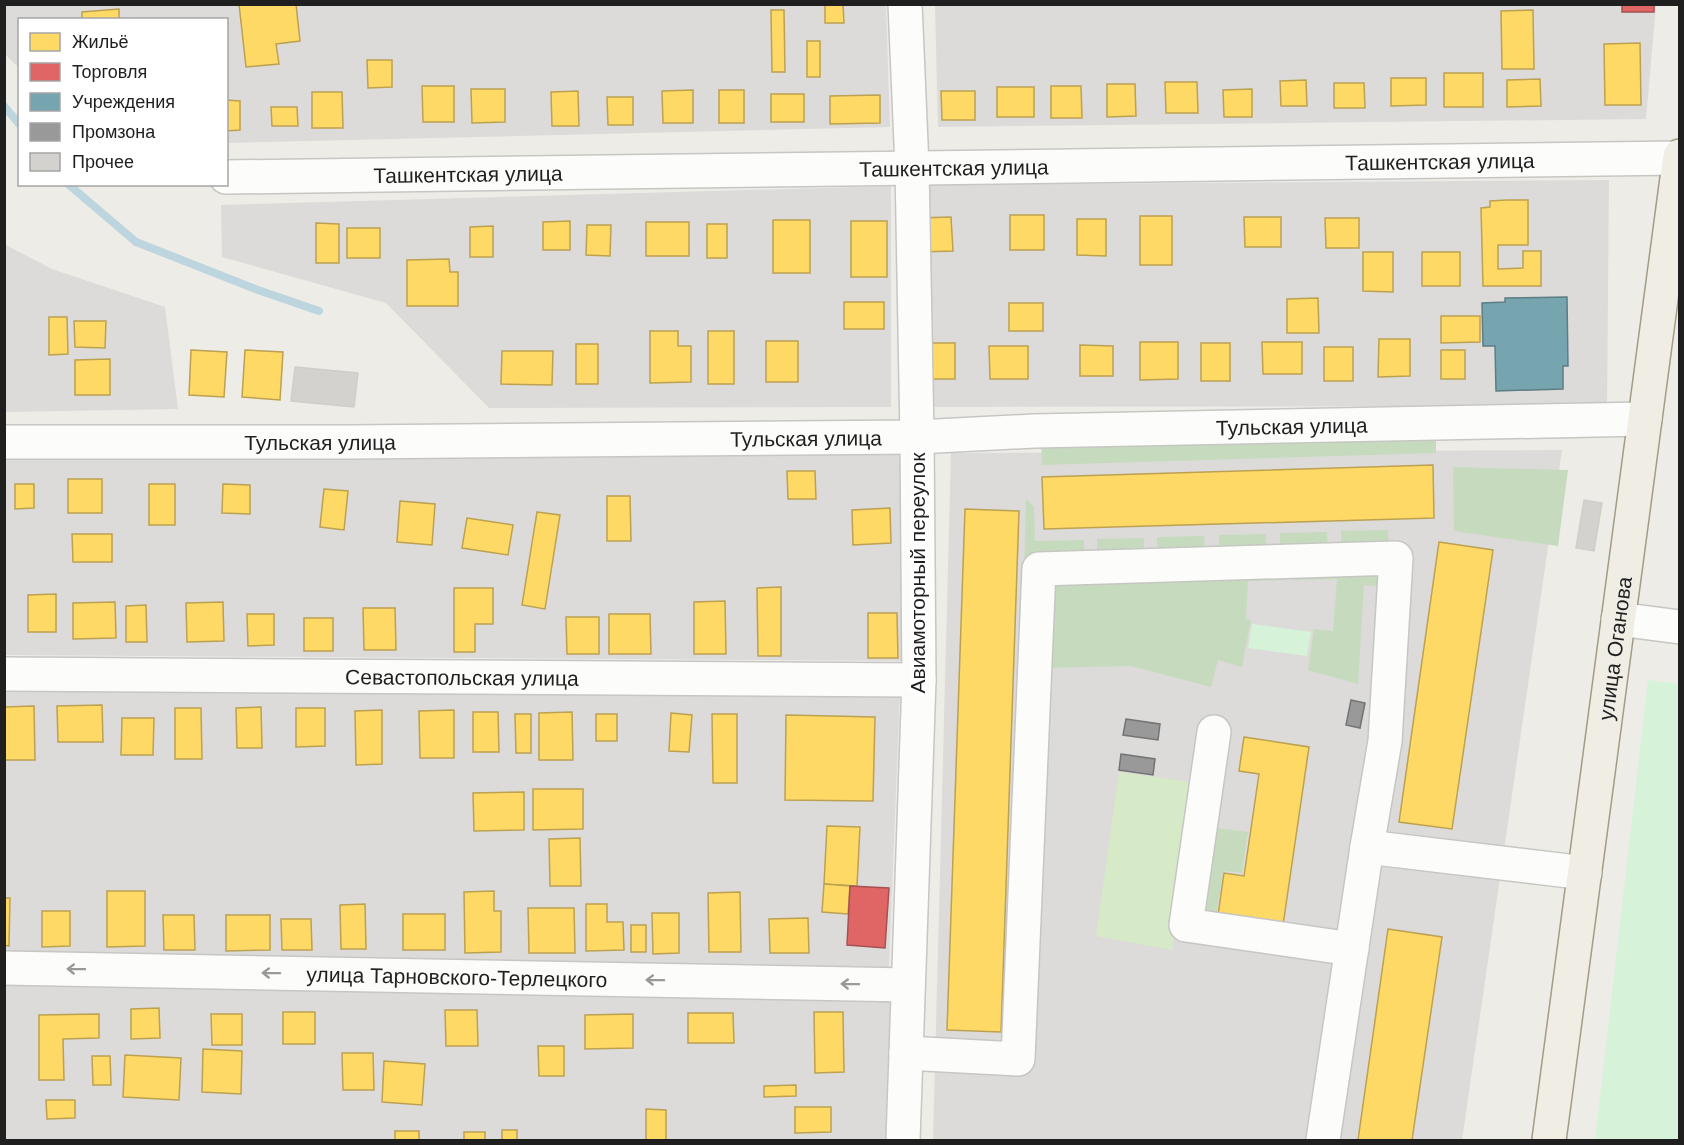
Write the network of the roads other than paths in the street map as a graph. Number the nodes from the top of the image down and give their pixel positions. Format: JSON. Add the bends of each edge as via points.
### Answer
{"nodes":[{"id":1,"x":905,"y":4,"type":"edge"},
{"id":2,"x":1679,"y":157,"type":"edge"},
{"id":3,"x":912,"y":167,"type":"junction"},
{"id":4,"x":228,"y":177,"type":"edge"},
{"id":5,"x":1645,"y":419,"type":"junction"},
{"id":6,"x":917,"y":437,"type":"junction"},
{"id":7,"x":4,"y":442,"type":"edge"},
{"id":8,"x":1618,"y":619,"type":"junction"},
{"id":9,"x":1680,"y":627,"type":"edge"},
{"id":10,"x":4,"y":674,"type":"edge"},
{"id":11,"x":919,"y":680,"type":"junction"},
{"id":12,"x":1214,"y":732,"type":"dead end"},
{"id":13,"x":1367,"y":847,"type":"junction"},
{"id":14,"x":1585,"y":873,"type":"junction"},
{"id":15,"x":1352,"y":949,"type":"junction"},
{"id":16,"x":4,"y":968,"type":"edge"},
{"id":17,"x":908,"y":985,"type":"junction"},
{"id":18,"x":906,"y":1053,"type":"junction"},
{"id":19,"x":903,"y":1140,"type":"edge"},
{"id":20,"x":1323,"y":1140,"type":"edge"},
{"id":21,"x":1549,"y":1140,"type":"edge"}],
"edges":[{"from":1,"to":3,"type":"street","name":"Авиамоторный переулок"},
{"from":2,"to":3,"type":"street","name":"Ташкентская улица"},
{"from":2,"to":5,"type":"main road","name":"улица Оганова"},
{"from":3,"to":4,"type":"street","name":"Ташкентская улица"},
{"from":3,"to":6,"type":"street","name":"Авиамоторный переулок"},
{"from":5,"to":6,"type":"street","name":"Тульская улица"},
{"from":5,"to":8,"type":"main road","name":"улица Оганова"},
{"from":6,"to":7,"type":"street","name":"Тульская улица"},
{"from":6,"to":11,"type":"street","name":"Авиамоторный переулок"},
{"from":8,"to":9,"type":"street"},
{"from":8,"to":14,"type":"main road","name":"улица Оганова"},
{"from":10,"to":11,"type":"street","name":"Севастопольская улица"},
{"from":11,"to":17,"type":"street","name":"Авиамоторный переулок"},
{"from":12,"to":15,"type":"street","via":[[1186,925]]},
{"from":13,"to":14,"type":"street"},
{"from":13,"to":15,"type":"street"},
{"from":13,"to":18,"type":"street","via":[[1385,741],[1396,558],[1039,569],[1018,1059]]},
{"from":14,"to":21,"type":"main road","name":"улица Оганова"},
{"from":15,"to":20,"type":"street"},
{"from":17,"to":16,"type":"street","name":"улица Тарновского-Терлецкого","one_way":true},
{"from":17,"to":18,"type":"street","name":"Авиамоторный переулок"},
{"from":18,"to":19,"type":"street","name":"Авиамоторный переулок"}]}
